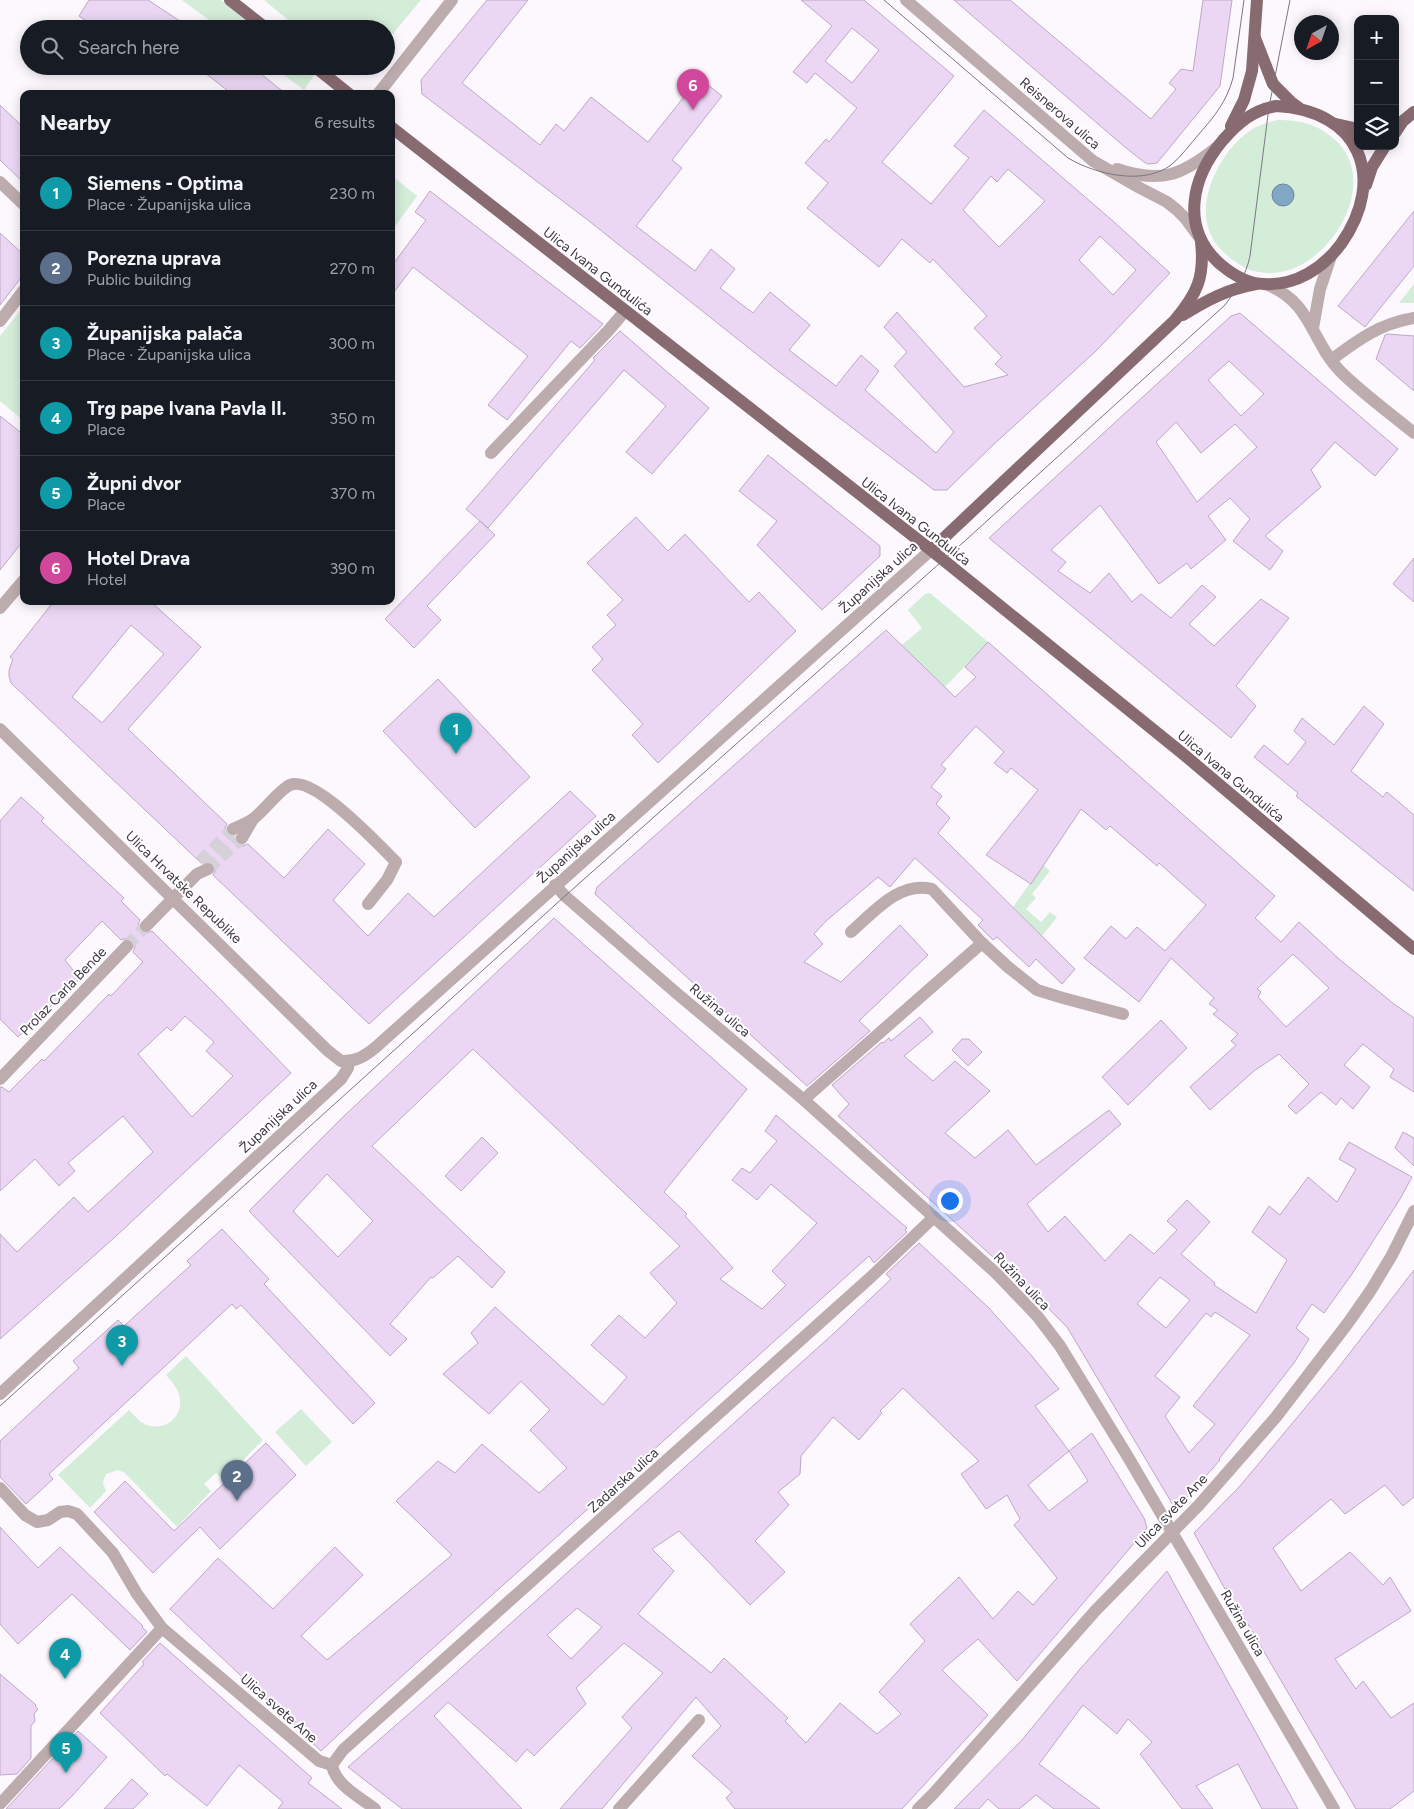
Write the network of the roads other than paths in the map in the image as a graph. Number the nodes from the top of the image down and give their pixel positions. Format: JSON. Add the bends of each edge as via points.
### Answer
{"nodes":[{"id":1,"x":230,"y":0,"type":"edge"},
{"id":2,"x":452,"y":0,"type":"edge"},
{"id":3,"x":906,"y":0,"type":"edge"},
{"id":4,"x":1257,"y":0,"type":"edge"},
{"id":5,"x":256,"y":20,"type":"edge"},
{"id":6,"x":1254,"y":34,"type":"junction"},
{"id":7,"x":395,"y":72,"type":"edge"},
{"id":8,"x":325,"y":75,"type":"edge"},
{"id":9,"x":393,"y":75,"type":"edge"},
{"id":10,"x":344,"y":90,"type":"edge"},
{"id":11,"x":381,"y":90,"type":"edge"},
{"id":12,"x":1301,"y":110,"type":"junction"},
{"id":13,"x":1414,"y":112,"type":"edge"},
{"id":14,"x":1399,"y":122,"type":"edge"},
{"id":15,"x":1334,"y":123,"type":"junction"},
{"id":16,"x":1354,"y":128,"type":"edge"},
{"id":17,"x":395,"y":130,"type":"edge"},
{"id":18,"x":1225,"y":137,"type":"junction"},
{"id":19,"x":1216,"y":148,"type":"junction"},
{"id":20,"x":1383,"y":150,"type":"edge"},
{"id":21,"x":1093,"y":161,"type":"junction"},
{"id":22,"x":0,"y":182,"type":"edge"},
{"id":23,"x":1364,"y":192,"type":"junction"},
{"id":24,"x":20,"y":201,"type":"edge"},
{"id":25,"x":1200,"y":239,"type":"junction"},
{"id":26,"x":1331,"y":256,"type":"junction"},
{"id":27,"x":1262,"y":284,"type":"junction"},
{"id":28,"x":20,"y":295,"type":"edge"},
{"id":29,"x":625,"y":311,"type":"junction"},
{"id":30,"x":1414,"y":318,"type":"edge"},
{"id":31,"x":1175,"y":320,"type":"junction"},
{"id":32,"x":0,"y":321,"type":"edge"},
{"id":33,"x":1313,"y":328,"type":"junction"},
{"id":34,"x":1331,"y":360,"type":"junction"},
{"id":35,"x":1414,"y":434,"type":"edge"},
{"id":36,"x":491,"y":453,"type":"dead end"},
{"id":37,"x":931,"y":550,"type":"junction"},
{"id":38,"x":20,"y":585,"type":"edge"},
{"id":39,"x":0,"y":608,"type":"edge"},
{"id":40,"x":0,"y":729,"type":"edge"},
{"id":41,"x":237,"y":834,"type":"tunnel mouth"},
{"id":42,"x":202,"y":868,"type":"tunnel mouth"},
{"id":43,"x":555,"y":886,"type":"junction"},
{"id":44,"x":174,"y":898,"type":"junction"},
{"id":45,"x":368,"y":904,"type":"dead end"},
{"id":46,"x":146,"y":926,"type":"tunnel mouth"},
{"id":47,"x":851,"y":932,"type":"dead end"},
{"id":48,"x":982,"y":943,"type":"junction"},
{"id":49,"x":127,"y":946,"type":"tunnel mouth"},
{"id":50,"x":1414,"y":950,"type":"edge"},
{"id":51,"x":1123,"y":1014,"type":"dead end"},
{"id":52,"x":349,"y":1061,"type":"junction"},
{"id":53,"x":0,"y":1079,"type":"edge"},
{"id":54,"x":804,"y":1100,"type":"junction"},
{"id":55,"x":1414,"y":1211,"type":"edge"},
{"id":56,"x":934,"y":1216,"type":"junction"},
{"id":57,"x":0,"y":1394,"type":"edge"},
{"id":58,"x":0,"y":1488,"type":"edge"},
{"id":59,"x":1172,"y":1532,"type":"junction"},
{"id":60,"x":162,"y":1628,"type":"junction"},
{"id":61,"x":699,"y":1720,"type":"dead end"},
{"id":62,"x":332,"y":1765,"type":"junction"},
{"id":63,"x":0,"y":1804,"type":"edge"},
{"id":64,"x":376,"y":1809,"type":"edge"},
{"id":65,"x":619,"y":1809,"type":"edge"},
{"id":66,"x":918,"y":1809,"type":"edge"},
{"id":67,"x":1334,"y":1809,"type":"edge"}],
"edges":[{"from":1,"to":5,"type":"main road"},
{"from":2,"to":7,"type":"street"},
{"from":3,"to":21,"type":"street","name":"Reisnerova ulica"},
{"from":4,"to":6,"type":"main road"},
{"from":6,"to":12,"type":"main road","via":[[1273,84]]},
{"from":6,"to":18,"type":"main road","via":[[1248,86]]},
{"from":8,"to":10,"type":"main road"},
{"from":9,"to":11,"type":"street"},
{"from":12,"to":15,"type":"main road"},
{"from":12,"to":18,"type":"main road","via":[[1276,106],[1264,108],[1243,120]]},
{"from":13,"to":14,"type":"main road"},
{"from":15,"to":16,"type":"main road"},
{"from":15,"to":23,"type":"main road","via":[[1356,150],[1361,162]]},
{"from":17,"to":29,"type":"main road","name":"Ulica Ivana Gundulića"},
{"from":18,"to":19,"type":"main road"},
{"from":19,"to":21,"type":"street","via":[[1188,168],[1162,176],[1137,176]]},
{"from":19,"to":25,"type":"main road","via":[[1202,173],[1195,197]]},
{"from":20,"to":23,"type":"main road","via":[[1372,167]]},
{"from":21,"to":25,"type":"street","name":"Reisnerova ulica","via":[[1167,202],[1185,218]]},
{"from":22,"to":24,"type":"street"},
{"from":23,"to":26,"type":"main road","via":[[1356,220]]},
{"from":25,"to":27,"type":"main road","via":[[1224,268]]},
{"from":25,"to":31,"type":"main road","name":"Županijska ulica","via":[[1203,266],[1198,286]]},
{"from":26,"to":27,"type":"main road","via":[[1307,275],[1282,284]]},
{"from":26,"to":33,"type":"street","via":[[1320,289]]},
{"from":27,"to":31,"type":"main road","name":"Županijska ulica","via":[[1219,294]]},
{"from":27,"to":33,"type":"street","via":[[1290,296]]},
{"from":28,"to":32,"type":"street"},
{"from":29,"to":36,"type":"street"},
{"from":29,"to":37,"type":"main road","name":"Ulica Ivana Gundulića"},
{"from":30,"to":34,"type":"street","via":[[1383,326]]},
{"from":31,"to":37,"type":"main road","name":"Županijska ulica"},
{"from":33,"to":34,"type":"street"},
{"from":34,"to":35,"type":"street"},
{"from":37,"to":43,"type":"street","name":"Županijska ulica"},
{"from":37,"to":50,"type":"main road","name":"Ulica Ivana Gundulića","via":[[1182,754]]},
{"from":38,"to":39,"type":"street"},
{"from":40,"to":44,"type":"street","name":"Ulica Hrvatske Republike"},
{"from":41,"to":45,"type":"street","via":[[289,785],[299,783],[314,790],[333,803],[396,862]]},
{"from":42,"to":44,"type":"street"},
{"from":43,"to":52,"type":"street","name":"Županijska ulica","via":[[376,1047],[364,1057]]},
{"from":43,"to":54,"type":"street","name":"Ružina ulica"},
{"from":44,"to":46,"type":"street"},
{"from":44,"to":52,"type":"street","name":"Ulica Hrvatske Republike","via":[[327,1050],[341,1061]]},
{"from":47,"to":48,"type":"street","via":[[895,895],[908,888],[921,887],[932,889]]},
{"from":48,"to":51,"type":"street","via":[[1037,990]]},
{"from":48,"to":54,"type":"street"},
{"from":49,"to":53,"type":"street","name":"Prolaz Carla Bende"},
{"from":52,"to":57,"type":"street","name":"Županijska ulica","via":[[341,1080]]},
{"from":54,"to":56,"type":"street","name":"Ružina ulica"},
{"from":55,"to":59,"type":"street","name":"Ulica svete Ane","via":[[1392,1256],[1348,1323],[1276,1417]]},
{"from":56,"to":59,"type":"street","name":"Ružina ulica","via":[[1020,1297],[1060,1346]]},
{"from":56,"to":62,"type":"street","name":"Zadarska ulica","via":[[871,1277],[343,1750]]},
{"from":58,"to":60,"type":"street","name":"Ulica svete Ane","via":[[37,1522],[48,1520],[60,1512],[77,1514],[113,1553]]},
{"from":59,"to":66,"type":"street","name":"Ulica svete Ane","via":[[1096,1610]]},
{"from":59,"to":67,"type":"street","name":"Ružina ulica"},
{"from":60,"to":62,"type":"street","name":"Ulica svete Ane","via":[[312,1756]]},
{"from":60,"to":63,"type":"street"},
{"from":61,"to":65,"type":"street"},
{"from":62,"to":64,"type":"street","via":[[333,1774],[339,1781]]}]}
